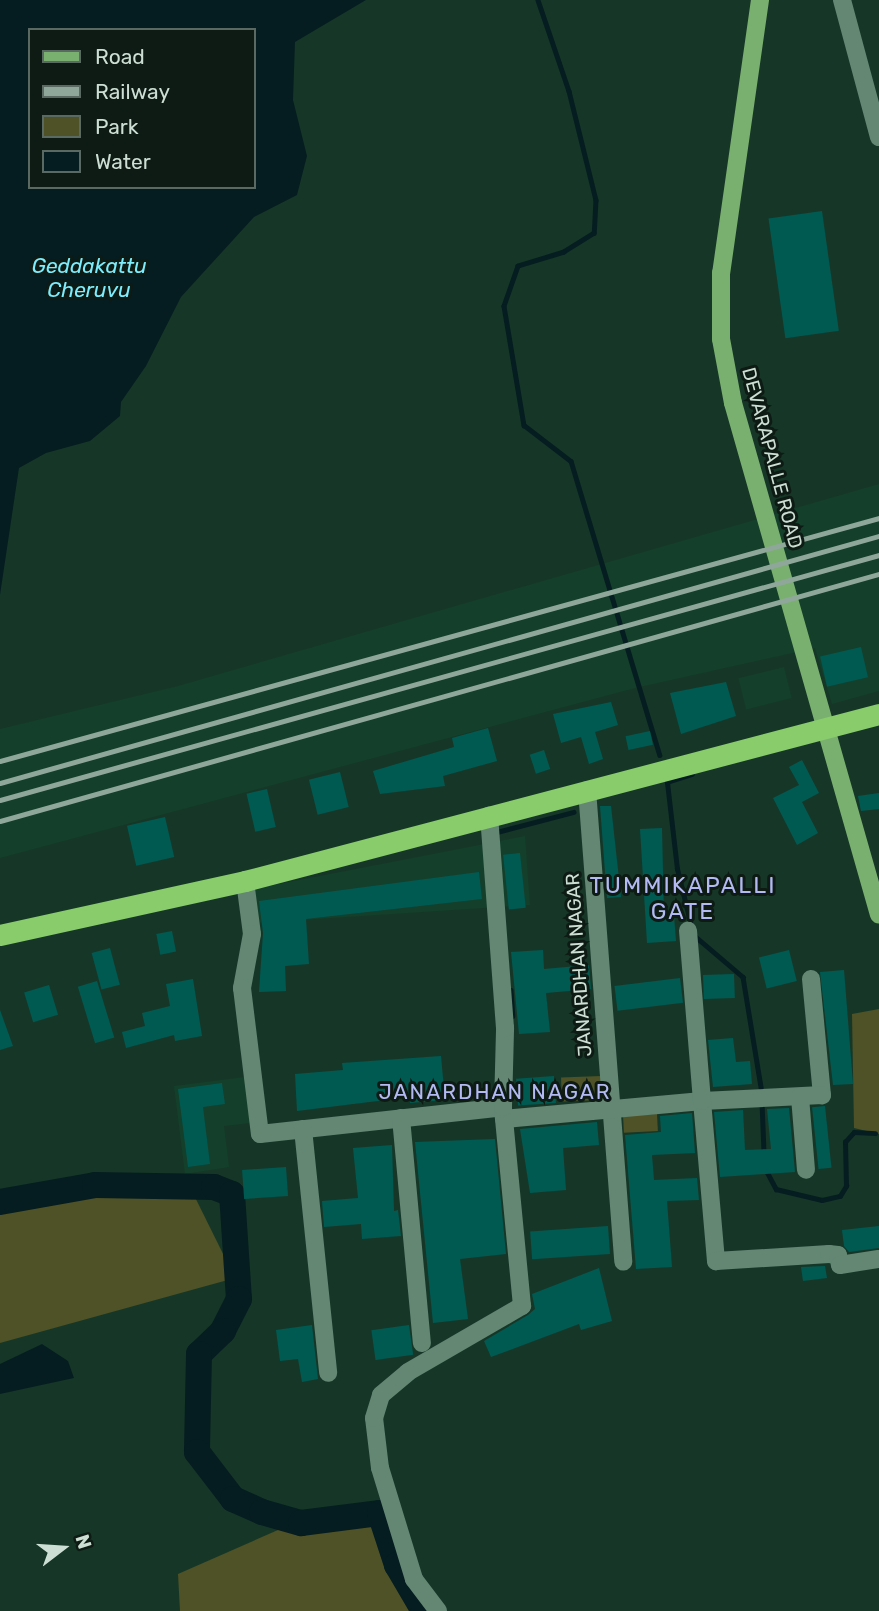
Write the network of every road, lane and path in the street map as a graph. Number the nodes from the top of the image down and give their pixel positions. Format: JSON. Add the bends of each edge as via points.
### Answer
{"nodes":[{"id":1,"x":760,"y":0,"type":"edge"},
{"id":2,"x":842,"y":0,"type":"edge"},
{"id":3,"x":879,"y":137,"type":"edge"},
{"id":4,"x":879,"y":714,"type":"edge"},
{"id":5,"x":587,"y":790,"type":"junction"},
{"id":6,"x":489,"y":816,"type":"junction"},
{"id":7,"x":244,"y":881,"type":"junction"},
{"id":8,"x":879,"y":915,"type":"edge"},
{"id":9,"x":688,"y":930,"type":"dead end"},
{"id":10,"x":0,"y":935,"type":"edge"},
{"id":11,"x":811,"y":979,"type":"dead end"},
{"id":12,"x":800,"y":1097,"type":"junction"},
{"id":13,"x":702,"y":1101,"type":"junction"},
{"id":14,"x":611,"y":1109,"type":"junction"},
{"id":15,"x":503,"y":1113,"type":"junction"},
{"id":16,"x":401,"y":1118,"type":"junction"},
{"id":17,"x":303,"y":1129,"type":"junction"},
{"id":18,"x":806,"y":1170,"type":"dead end"},
{"id":19,"x":879,"y":1259,"type":"edge"},
{"id":20,"x":623,"y":1262,"type":"dead end"},
{"id":21,"x":422,"y":1343,"type":"dead end"},
{"id":22,"x":328,"y":1373,"type":"dead end"},
{"id":23,"x":438,"y":1611,"type":"edge"}],
"edges":[{"from":1,"to":8,"type":"main road","name":"DEVARAPALLE ROAD","via":[[721,273],[721,339],[737,416]]},
{"from":2,"to":3,"type":"street"},
{"from":4,"to":5,"type":"highway"},
{"from":5,"to":6,"type":"highway"},
{"from":5,"to":14,"type":"street","name":"JANARDHAN NAGAR"},
{"from":6,"to":7,"type":"highway"},
{"from":6,"to":15,"type":"street","via":[[505,1028]]},
{"from":7,"to":10,"type":"highway"},
{"from":7,"to":17,"type":"street","via":[[252,934],[242,988],[260,1134]]},
{"from":9,"to":13,"type":"street"},
{"from":11,"to":12,"type":"street","via":[[822,1096]]},
{"from":12,"to":13,"type":"street"},
{"from":12,"to":18,"type":"street"},
{"from":13,"to":14,"type":"street"},
{"from":13,"to":19,"type":"street","via":[[716,1261],[829,1254],[838,1255],[840,1265]]},
{"from":14,"to":15,"type":"street"},
{"from":14,"to":20,"type":"street","name":"JANARDHAN NAGAR"},
{"from":15,"to":16,"type":"street"},
{"from":15,"to":23,"type":"street","via":[[522,1306],[408,1372],[381,1395],[374,1419],[380,1468],[414,1579]]},
{"from":16,"to":17,"type":"street"},
{"from":16,"to":21,"type":"street"},
{"from":17,"to":22,"type":"street"}]}
